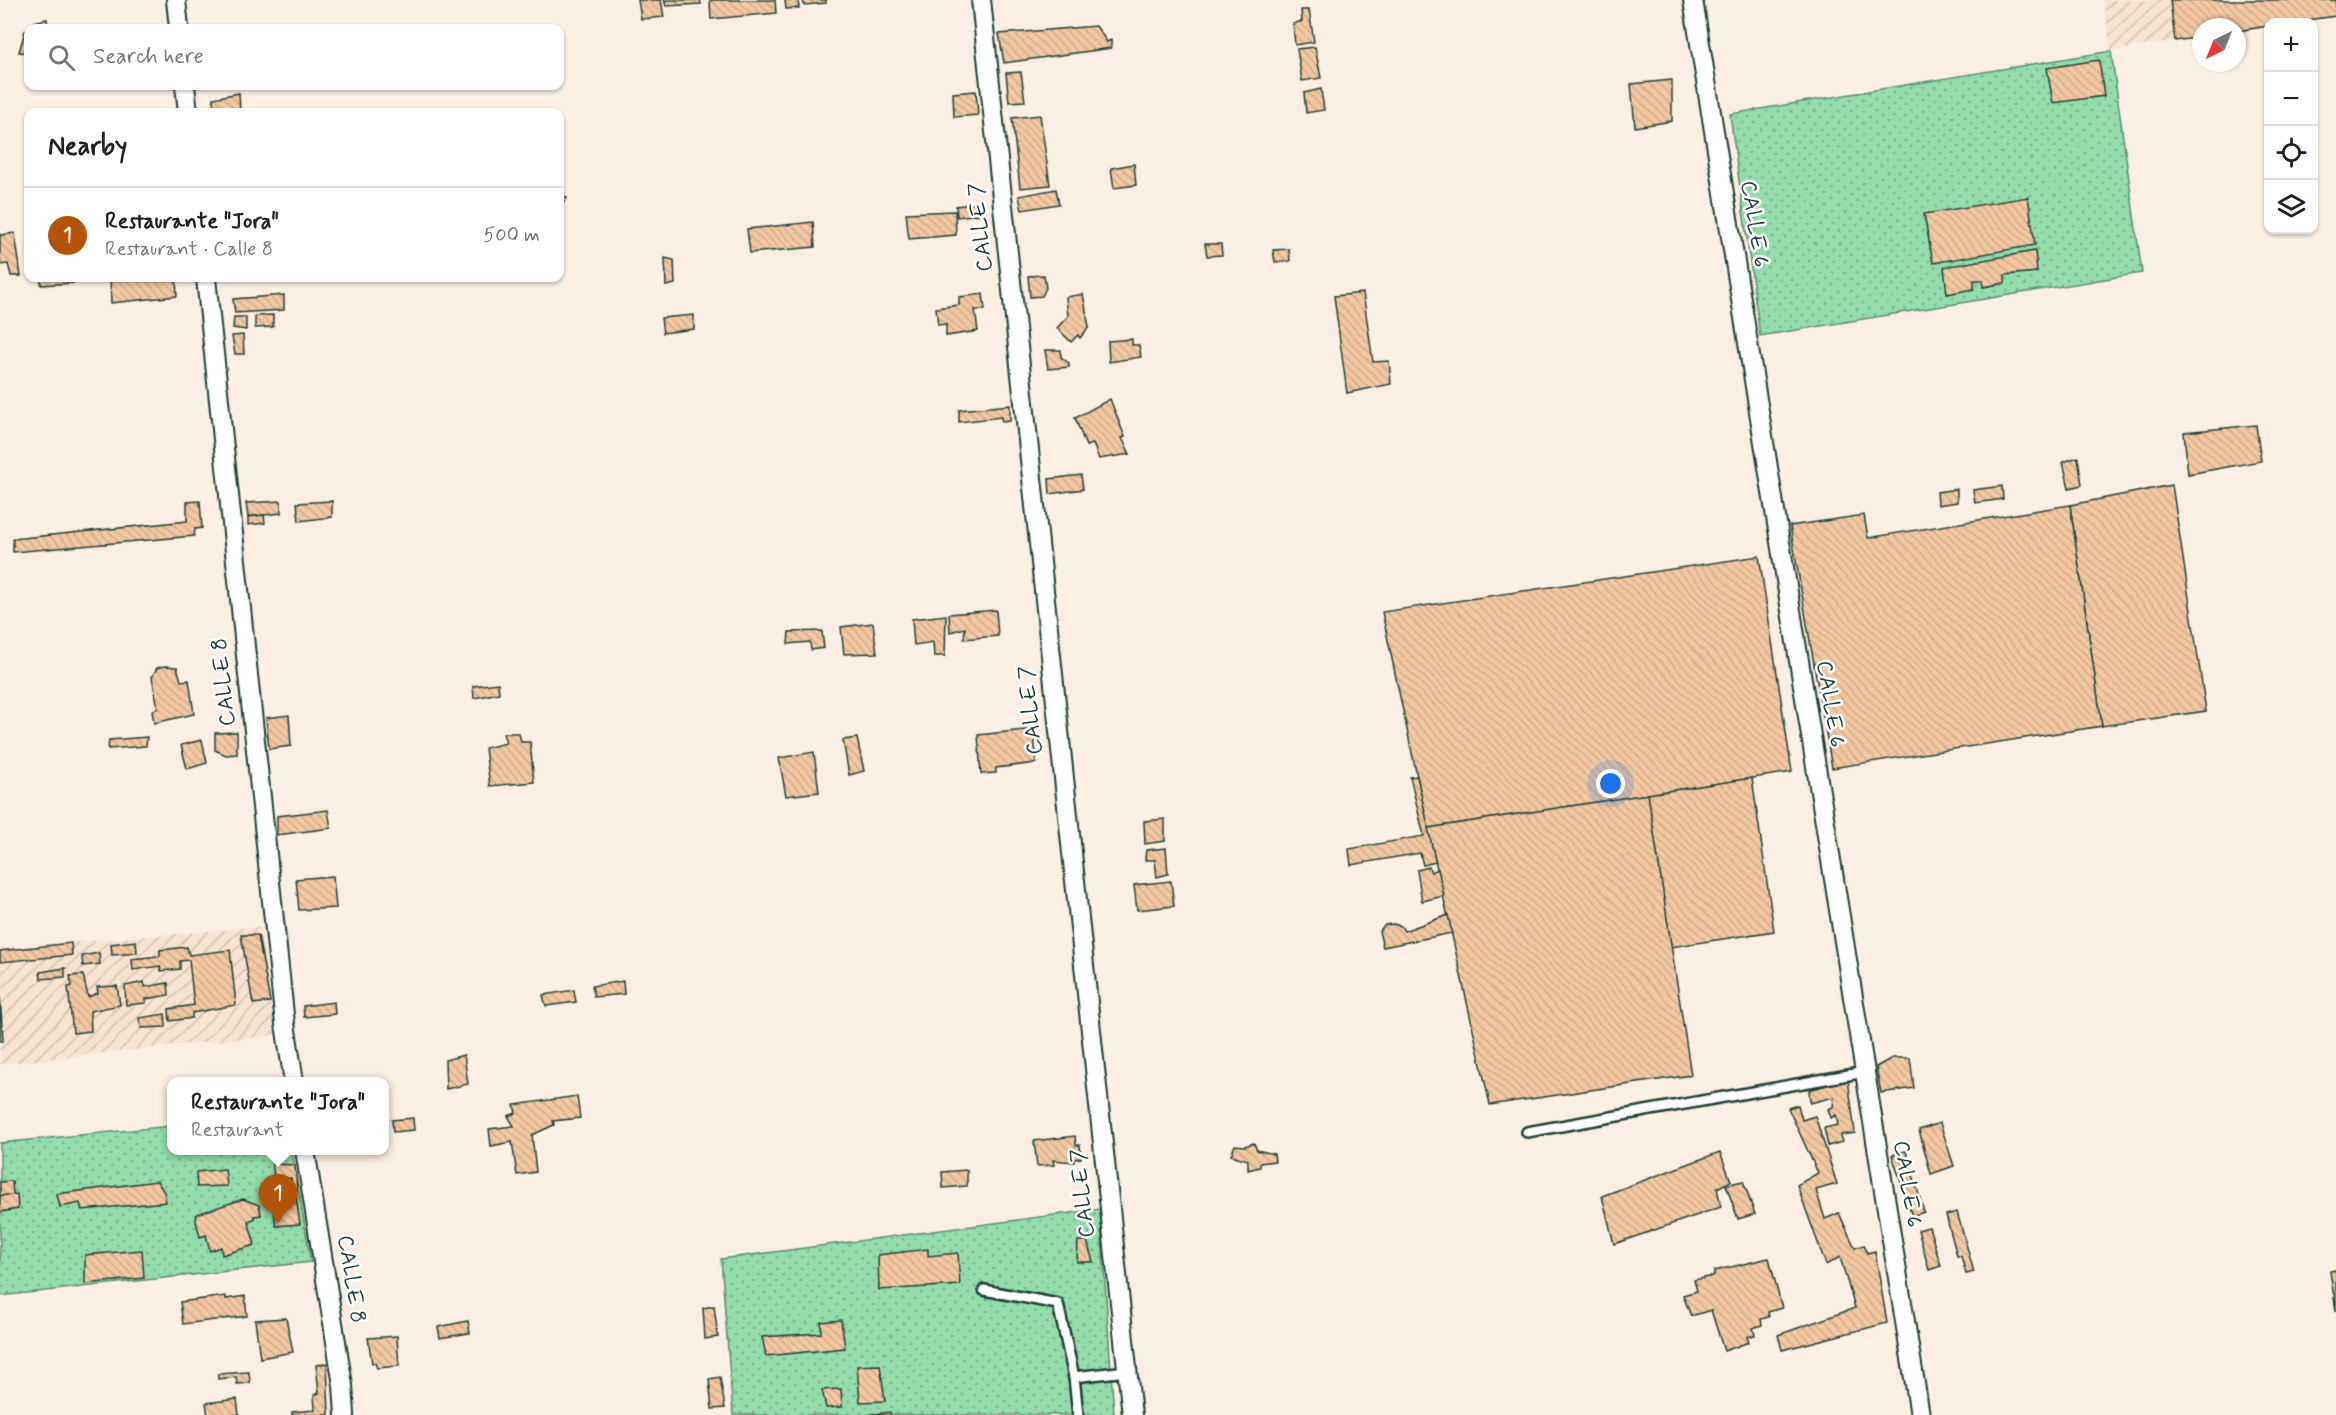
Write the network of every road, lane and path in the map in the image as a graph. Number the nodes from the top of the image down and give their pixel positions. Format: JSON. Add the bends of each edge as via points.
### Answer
{"nodes":[{"id":1,"x":176,"y":0,"type":"edge"},
{"id":2,"x":981,"y":0,"type":"edge"},
{"id":3,"x":1693,"y":0,"type":"edge"},
{"id":4,"x":179,"y":24,"type":"edge"},
{"id":5,"x":185,"y":90,"type":"edge"},
{"id":6,"x":188,"y":108,"type":"edge"},
{"id":7,"x":206,"y":282,"type":"edge"},
{"id":8,"x":1865,"y":1072,"type":"junction"},
{"id":9,"x":293,"y":1077,"type":"edge"},
{"id":10,"x":1527,"y":1132,"type":"dead end"},
{"id":11,"x":307,"y":1155,"type":"edge"},
{"id":12,"x":984,"y":1290,"type":"dead end"},
{"id":13,"x":1127,"y":1371,"type":"junction"},
{"id":14,"x":1074,"y":1377,"type":"junction"},
{"id":15,"x":345,"y":1415,"type":"edge"},
{"id":16,"x":1078,"y":1415,"type":"edge"},
{"id":17,"x":1132,"y":1415,"type":"edge"},
{"id":18,"x":1920,"y":1415,"type":"edge"}],
"edges":[{"from":1,"to":4,"type":"street"},
{"from":2,"to":13,"type":"street","name":"CALLE 7"},
{"from":3,"to":8,"type":"street","name":"CALLE 6"},
{"from":5,"to":6,"type":"street"},
{"from":7,"to":9,"type":"street","name":"CALLE 8"},
{"from":8,"to":10,"type":"lane"},
{"from":8,"to":18,"type":"street","name":"CALLE 6"},
{"from":11,"to":15,"type":"street","name":"CALLE 8"},
{"from":12,"to":14,"type":"lane","via":[[1058,1304]]},
{"from":13,"to":14,"type":"lane"},
{"from":13,"to":17,"type":"street","name":"CALLE 7"},
{"from":14,"to":16,"type":"lane"}]}
